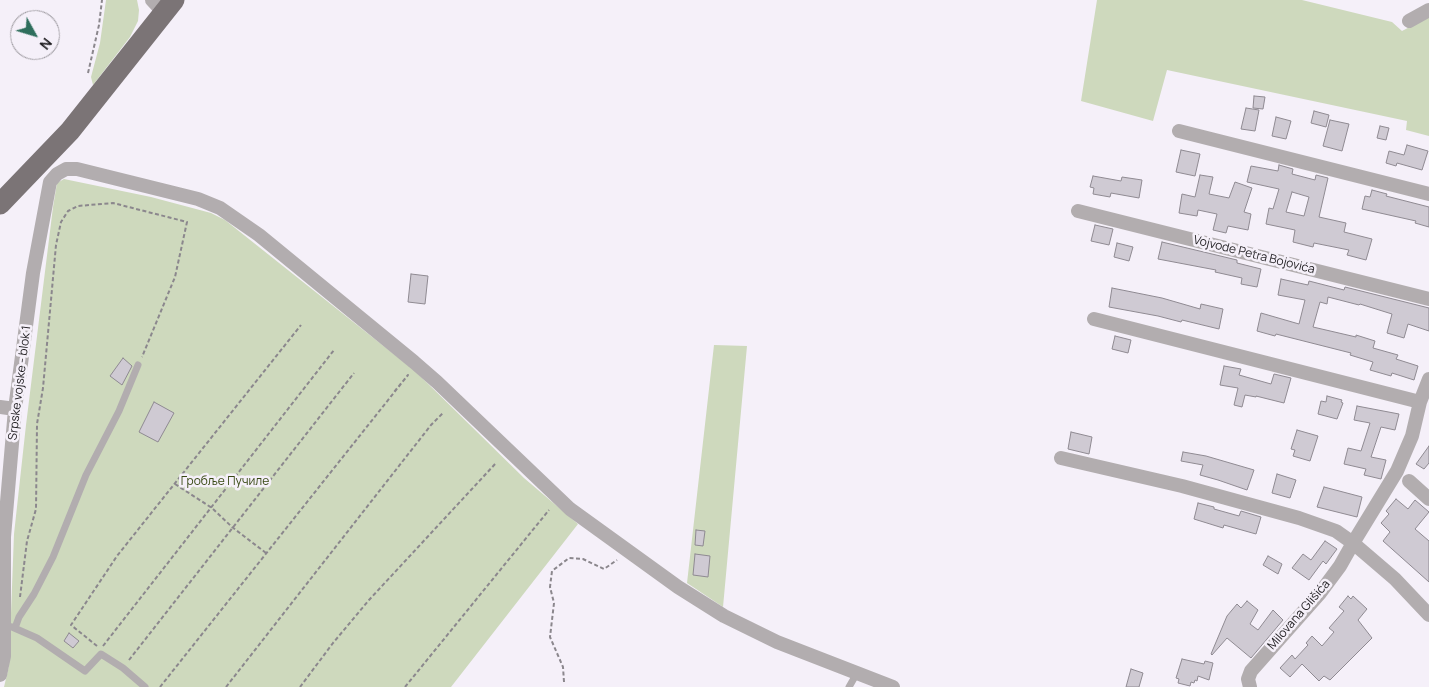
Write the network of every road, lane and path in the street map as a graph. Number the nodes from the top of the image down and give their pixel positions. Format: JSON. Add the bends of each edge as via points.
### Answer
{"nodes":[{"id":1,"x":102,"y":0,"type":"edge"},
{"id":2,"x":163,"y":4,"type":"edge"},
{"id":3,"x":1429,"y":10,"type":"edge"},
{"id":4,"x":1410,"y":21,"type":"dead end"},
{"id":5,"x":88,"y":73,"type":"dead end"},
{"id":6,"x":1179,"y":131,"type":"dead end"},
{"id":7,"x":1429,"y":194,"type":"edge"},
{"id":8,"x":0,"y":204,"type":"edge"},
{"id":9,"x":1078,"y":211,"type":"dead end"},
{"id":10,"x":1429,"y":299,"type":"edge"},
{"id":11,"x":1094,"y":319,"type":"dead end"},
{"id":12,"x":301,"y":325,"type":"dead end"},
{"id":13,"x":334,"y":350,"type":"dead end"},
{"id":14,"x":138,"y":365,"type":"joint"},
{"id":15,"x":354,"y":373,"type":"dead end"},
{"id":16,"x":1429,"y":379,"type":"edge"},
{"id":17,"x":394,"y":392,"type":"dead end"},
{"id":18,"x":1420,"y":402,"type":"junction"},
{"id":19,"x":0,"y":407,"type":"edge"},
{"id":20,"x":15,"y":409,"type":"junction"},
{"id":21,"x":443,"y":413,"type":"dead end"},
{"id":22,"x":1061,"y":458,"type":"dead end"},
{"id":23,"x":496,"y":462,"type":"dead end"},
{"id":24,"x":1410,"y":481,"type":"dead end"},
{"id":25,"x":175,"y":483,"type":"junction"},
{"id":26,"x":1429,"y":499,"type":"edge"},
{"id":27,"x":212,"y":508,"type":"junction"},
{"id":28,"x":549,"y":510,"type":"dead end"},
{"id":29,"x":232,"y":527,"type":"junction"},
{"id":30,"x":2,"y":536,"type":"edge"},
{"id":31,"x":1353,"y":543,"type":"junction"},
{"id":32,"x":629,"y":551,"type":"junction"},
{"id":33,"x":266,"y":553,"type":"junction"},
{"id":34,"x":1429,"y":615,"type":"edge"},
{"id":35,"x":19,"y":617,"type":"junction"},
{"id":36,"x":10,"y":626,"type":"junction"},
{"id":37,"x":2,"y":655,"type":"edge"},
{"id":38,"x":122,"y":668,"type":"junction"},
{"id":39,"x":857,"y":673,"type":"junction"},
{"id":40,"x":0,"y":676,"type":"edge"},
{"id":41,"x":564,"y":682,"type":"dead end"},
{"id":42,"x":145,"y":687,"type":"edge"},
{"id":43,"x":160,"y":687,"type":"edge"},
{"id":44,"x":226,"y":687,"type":"edge"},
{"id":45,"x":300,"y":687,"type":"edge"},
{"id":46,"x":405,"y":687,"type":"edge"},
{"id":47,"x":849,"y":687,"type":"edge"},
{"id":48,"x":893,"y":687,"type":"edge"},
{"id":49,"x":1250,"y":687,"type":"edge"}],
"edges":[{"from":1,"to":5,"type":"path"},
{"from":2,"to":8,"type":"main road","via":[[70,131]]},
{"from":3,"to":4,"type":"street"},
{"from":6,"to":7,"type":"street"},
{"from":9,"to":10,"type":"street","name":"Vojvode Petra Bojovića"},
{"from":11,"to":18,"type":"street"},
{"from":12,"to":25,"type":"path"},
{"from":13,"to":27,"type":"path"},
{"from":14,"to":35,"type":"lane","via":[[86,475],[53,557]]},
{"from":14,"to":35,"type":"path","via":[[176,277],[187,222],[113,203],[78,206],[68,211],[61,222],[56,245],[37,424],[36,509],[24,561]]},
{"from":15,"to":29,"type":"path"},
{"from":16,"to":18,"type":"street"},
{"from":17,"to":33,"type":"path","via":[[408,375]]},
{"from":18,"to":31,"type":"street","via":[[1412,436],[1397,471]]},
{"from":19,"to":20,"type":"street"},
{"from":20,"to":30,"type":"street","name":"Srpske vojske - blok 1"},
{"from":20,"to":32,"type":"street","name":"Srpske vojske - blok 1","via":[[33,273],[50,182],[66,168],[77,170],[198,199],[220,208],[259,235],[414,362],[570,508]]},
{"from":21,"to":44,"type":"path"},
{"from":22,"to":31,"type":"street","via":[[1299,518],[1336,531]]},
{"from":23,"to":45,"type":"path","via":[[369,600]]},
{"from":24,"to":26,"type":"street"},
{"from":25,"to":27,"type":"path"},
{"from":25,"to":27,"type":"path","via":[[117,556],[71,625],[100,650]]},
{"from":27,"to":29,"type":"path"},
{"from":28,"to":46,"type":"path"},
{"from":29,"to":33,"type":"path"},
{"from":29,"to":38,"type":"path"},
{"from":30,"to":36,"type":"street","name":"Srpske vojske - blok 1"},
{"from":31,"to":34,"type":"street","via":[[1395,579]]},
{"from":31,"to":49,"type":"street","name":"Milovana Glišića","via":[[1320,593],[1251,671]]},
{"from":32,"to":39,"type":"street","via":[[724,616],[777,642]]},
{"from":32,"to":41,"type":"path","via":[[604,570],[583,558],[569,558],[552,571],[550,587],[554,603],[550,637],[563,667]]},
{"from":33,"to":43,"type":"path"},
{"from":35,"to":36,"type":"lane"},
{"from":36,"to":37,"type":"street","name":"Srpske vojske - blok 1"},
{"from":36,"to":38,"type":"lane","via":[[37,638],[85,671],[101,654]]},
{"from":37,"to":40,"type":"street","name":"Srpske vojske - blok 1"},
{"from":38,"to":42,"type":"lane"},
{"from":39,"to":47,"type":"lane"},
{"from":39,"to":48,"type":"street"}]}
